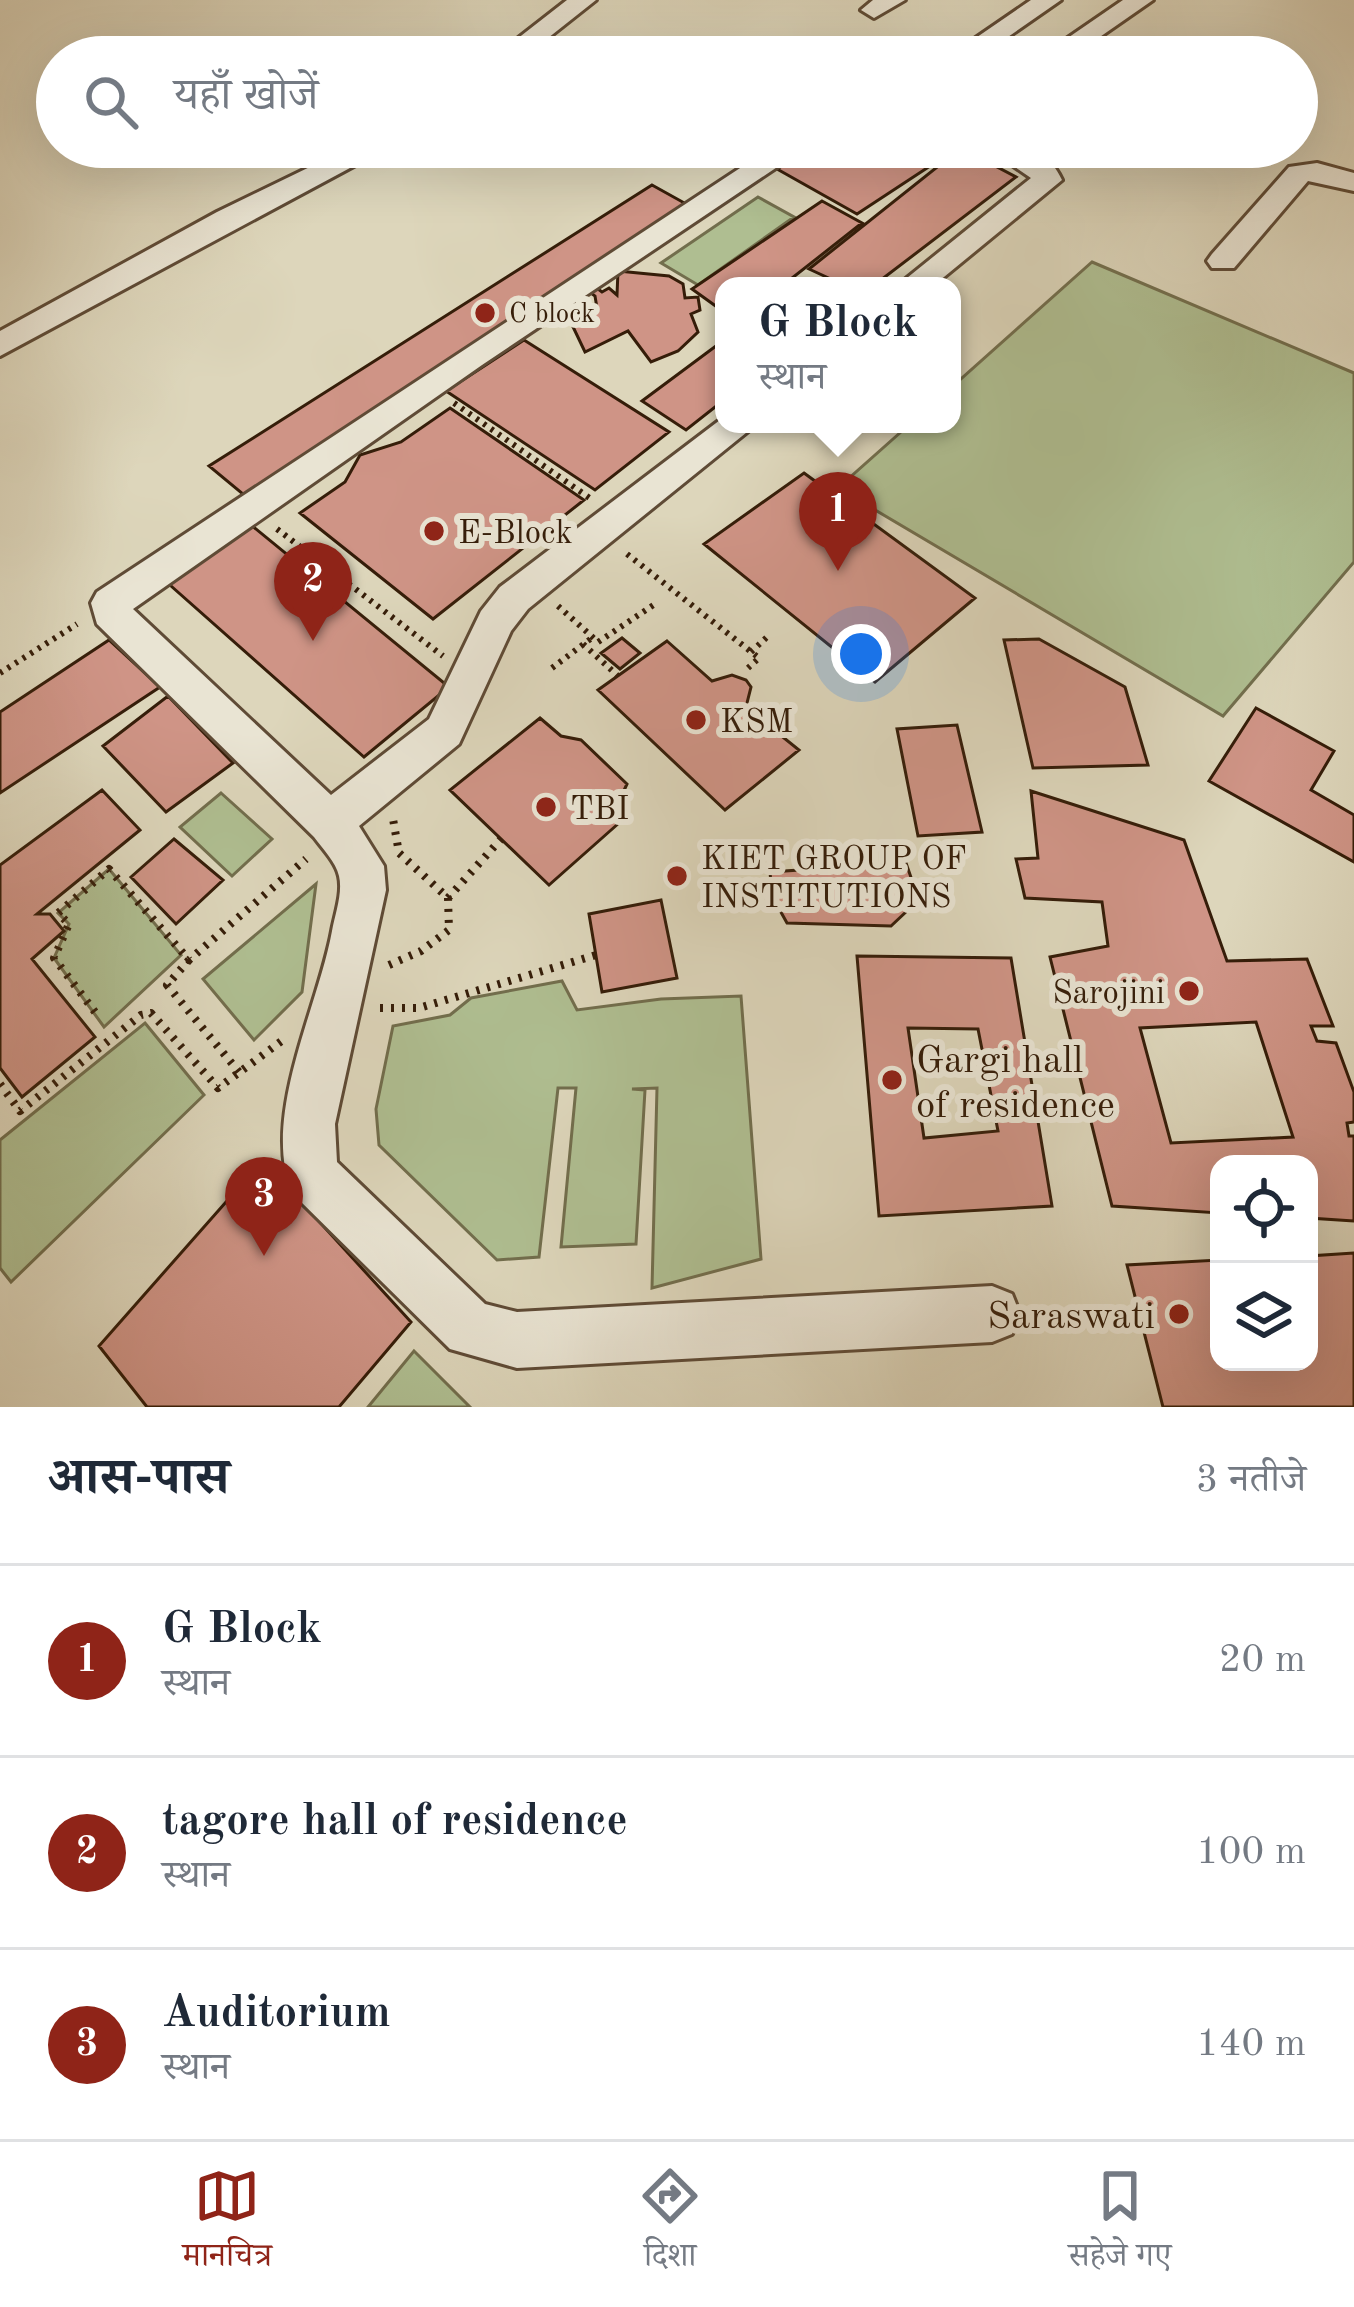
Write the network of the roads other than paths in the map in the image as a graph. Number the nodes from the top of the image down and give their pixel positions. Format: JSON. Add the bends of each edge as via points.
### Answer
{"nodes":[{"id":1,"x":584,"y":0,"type":"edge"},
{"id":2,"x":1048,"y":0,"type":"edge"},
{"id":3,"x":1140,"y":0,"type":"edge"},
{"id":4,"x":535,"y":36,"type":"edge"},
{"id":5,"x":994,"y":36,"type":"edge"},
{"id":6,"x":1085,"y":36,"type":"edge"},
{"id":7,"x":331,"y":168,"type":"edge"},
{"id":8,"x":760,"y":168,"type":"edge"},
{"id":9,"x":1041,"y":168,"type":"edge"},
{"id":10,"x":1354,"y":182,"type":"edge"},
{"id":11,"x":1223,"y":261,"type":"dead end"},
{"id":12,"x":924,"y":277,"type":"edge"},
{"id":13,"x":0,"y":346,"type":"edge"},
{"id":14,"x":728,"y":433,"type":"edge"},
{"id":15,"x":333,"y":827,"type":"junction"},
{"id":16,"x":992,"y":1314,"type":"dead end"}],
"edges":[{"from":1,"to":4,"type":"lane"},
{"from":2,"to":5,"type":"lane"},
{"from":3,"to":6,"type":"lane"},
{"from":7,"to":13,"type":"lane"},
{"from":8,"to":15,"type":"lane","via":[[111,603],[112,613]]},
{"from":9,"to":12,"type":"lane","via":[[1047,180]]},
{"from":10,"to":11,"type":"lane","via":[[1299,173]]},
{"from":14,"to":15,"type":"lane","via":[[533,584],[496,622],[444,731]]},
{"from":15,"to":16,"type":"lane","via":[[361,866],[364,890],[309,1124],[311,1174],[470,1329],[517,1340]]}]}
